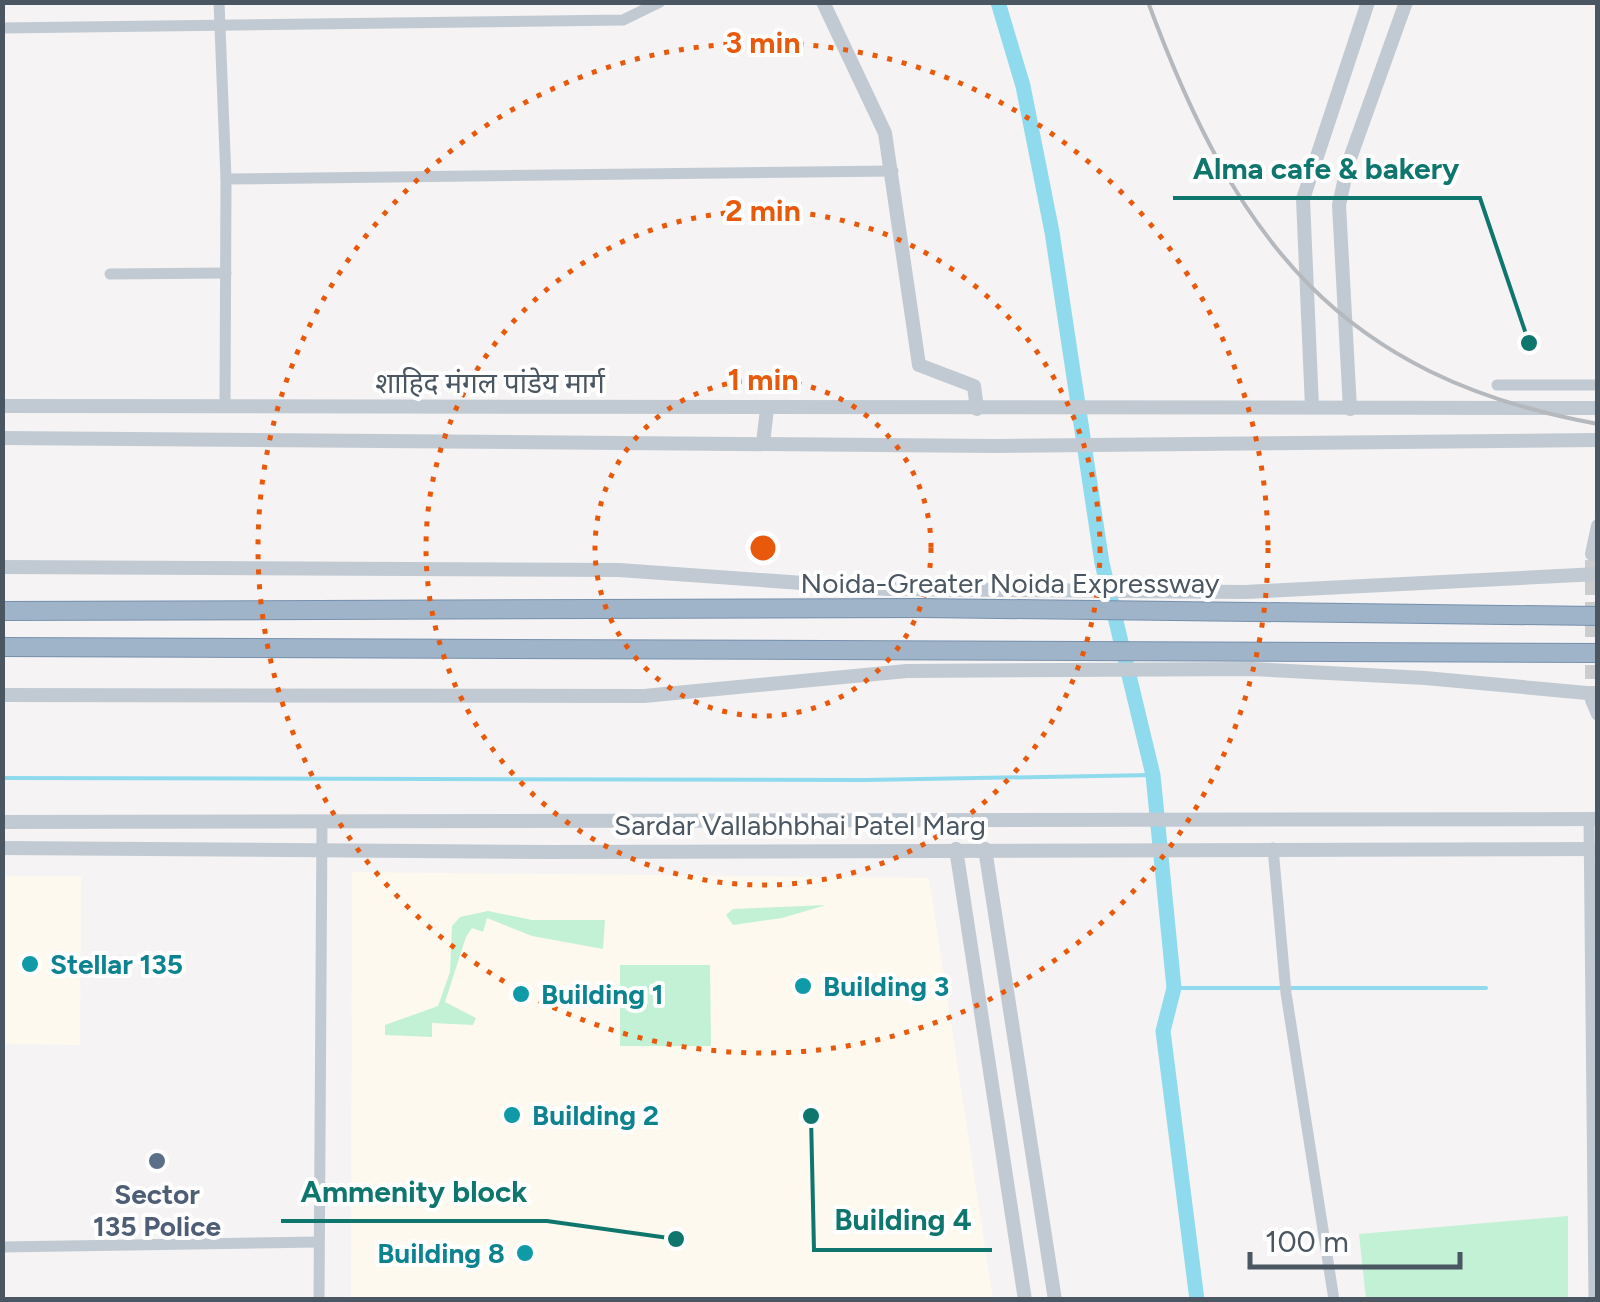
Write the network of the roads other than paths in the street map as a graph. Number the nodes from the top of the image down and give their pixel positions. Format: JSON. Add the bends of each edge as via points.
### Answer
{"nodes":[{"id":1,"x":218,"y":2,"type":"edge"},
{"id":2,"x":660,"y":2,"type":"edge"},
{"id":3,"x":823,"y":2,"type":"edge"},
{"id":4,"x":1368,"y":2,"type":"edge"},
{"id":5,"x":1406,"y":2,"type":"edge"},
{"id":6,"x":217,"y":22,"type":"junction"},
{"id":7,"x":2,"y":28,"type":"edge"},
{"id":8,"x":893,"y":171,"type":"junction"},
{"id":9,"x":226,"y":179,"type":"junction"},
{"id":10,"x":226,"y":273,"type":"junction"},
{"id":11,"x":110,"y":274,"type":"dead end"},
{"id":12,"x":1598,"y":385,"type":"edge"},
{"id":13,"x":1497,"y":386,"type":"dead end"},
{"id":14,"x":2,"y":406,"type":"edge"},
{"id":15,"x":225,"y":407,"type":"junction"},
{"id":16,"x":1312,"y":407,"type":"junction"},
{"id":17,"x":1598,"y":408,"type":"edge"},
{"id":18,"x":767,"y":409,"type":"junction"},
{"id":19,"x":984,"y":409,"type":"junction"},
{"id":20,"x":1350,"y":409,"type":"junction"},
{"id":21,"x":2,"y":438,"type":"edge"},
{"id":22,"x":1598,"y":440,"type":"edge"},
{"id":23,"x":764,"y":443,"type":"junction"},
{"id":24,"x":1598,"y":526,"type":"edge"},
{"id":25,"x":1592,"y":554,"type":"dead end"},
{"id":26,"x":2,"y":567,"type":"edge"},
{"id":27,"x":1598,"y":574,"type":"edge"},
{"id":28,"x":2,"y":611,"type":"edge"},
{"id":29,"x":1598,"y":616,"type":"edge"},
{"id":30,"x":2,"y":647,"type":"edge"},
{"id":31,"x":1598,"y":653,"type":"edge"},
{"id":32,"x":2,"y":696,"type":"edge"},
{"id":33,"x":1596,"y":703,"type":"edge"},
{"id":34,"x":1593,"y":819,"type":"edge"},
{"id":35,"x":322,"y":821,"type":"junction"},
{"id":36,"x":2,"y":822,"type":"edge"},
{"id":37,"x":2,"y":848,"type":"edge"},
{"id":38,"x":322,"y":848,"type":"junction"},
{"id":39,"x":1268,"y":848,"type":"junction"},
{"id":40,"x":1594,"y":848,"type":"edge"},
{"id":41,"x":956,"y":849,"type":"junction"},
{"id":42,"x":985,"y":849,"type":"junction"},
{"id":43,"x":1594,"y":934,"type":"edge"},
{"id":44,"x":1594,"y":964,"type":"edge"},
{"id":45,"x":320,"y":1242,"type":"junction"},
{"id":46,"x":2,"y":1246,"type":"edge"},
{"id":47,"x":319,"y":1300,"type":"edge"},
{"id":48,"x":1025,"y":1300,"type":"edge"},
{"id":49,"x":1055,"y":1300,"type":"edge"},
{"id":50,"x":1334,"y":1300,"type":"edge"},
{"id":51,"x":1594,"y":1300,"type":"edge"}],
"edges":[{"from":1,"to":6,"type":"street"},
{"from":2,"to":6,"type":"street","via":[[622,20]]},
{"from":3,"to":8,"type":"street","via":[[885,133]]},
{"from":4,"to":16,"type":"street","via":[[1302,199]]},
{"from":5,"to":20,"type":"street","via":[[1339,205]]},
{"from":6,"to":7,"type":"street"},
{"from":6,"to":9,"type":"street"},
{"from":8,"to":9,"type":"street"},
{"from":8,"to":19,"type":"street","via":[[919,364],[974,386]]},
{"from":9,"to":10,"type":"street"},
{"from":10,"to":11,"type":"street"},
{"from":10,"to":15,"type":"street"},
{"from":12,"to":13,"type":"street"},
{"from":14,"to":15,"type":"street","name":"शाहिद मंगल पांडेय मार्ग"},
{"from":15,"to":18,"type":"street","name":"शाहिद मंगल पांडेय मार्ग"},
{"from":16,"to":19,"type":"street","name":"शाहिद मंगल पांडेय मार्ग"},
{"from":16,"to":20,"type":"street","name":"शाहिद मंगल पांडेय मार्ग"},
{"from":17,"to":20,"type":"street","name":"शाहिद मंगल पांडेय मार्ग"},
{"from":18,"to":19,"type":"street","name":"शाहिद मंगल पांडेय मार्ग"},
{"from":18,"to":23,"type":"street"},
{"from":21,"to":23,"type":"street"},
{"from":22,"to":23,"type":"street"},
{"from":24,"to":25,"type":"street"},
{"from":26,"to":27,"type":"street","via":[[620,570],[810,585],[1245,592]]},
{"from":28,"to":29,"type":"highway","name":"Noida-Greater Noida Expressway"},
{"from":30,"to":31,"type":"highway"},
{"from":32,"to":33,"type":"street","via":[[644,696],[907,670],[1252,669],[1425,678]]},
{"from":34,"to":35,"type":"street","name":"Sardar Vallabhbhai Patel Marg"},
{"from":34,"to":40,"type":"street"},
{"from":35,"to":36,"type":"street","name":"Sardar Vallabhbhai Patel Marg"},
{"from":35,"to":38,"type":"street"},
{"from":37,"to":38,"type":"street","name":"Sardar Vallabhbhai Patel Marg"},
{"from":38,"to":41,"type":"street","name":"Sardar Vallabhbhai Patel Marg"},
{"from":38,"to":45,"type":"street"},
{"from":39,"to":40,"type":"street","name":"Sardar Vallabhbhai Patel Marg"},
{"from":39,"to":42,"type":"street","name":"Sardar Vallabhbhai Patel Marg"},
{"from":39,"to":50,"type":"street"},
{"from":40,"to":43,"type":"street"},
{"from":41,"to":42,"type":"street","name":"Sardar Vallabhbhai Patel Marg"},
{"from":41,"to":48,"type":"street"},
{"from":42,"to":49,"type":"street"},
{"from":43,"to":44,"type":"street"},
{"from":44,"to":51,"type":"street"},
{"from":45,"to":46,"type":"street"},
{"from":45,"to":47,"type":"street"}]}
